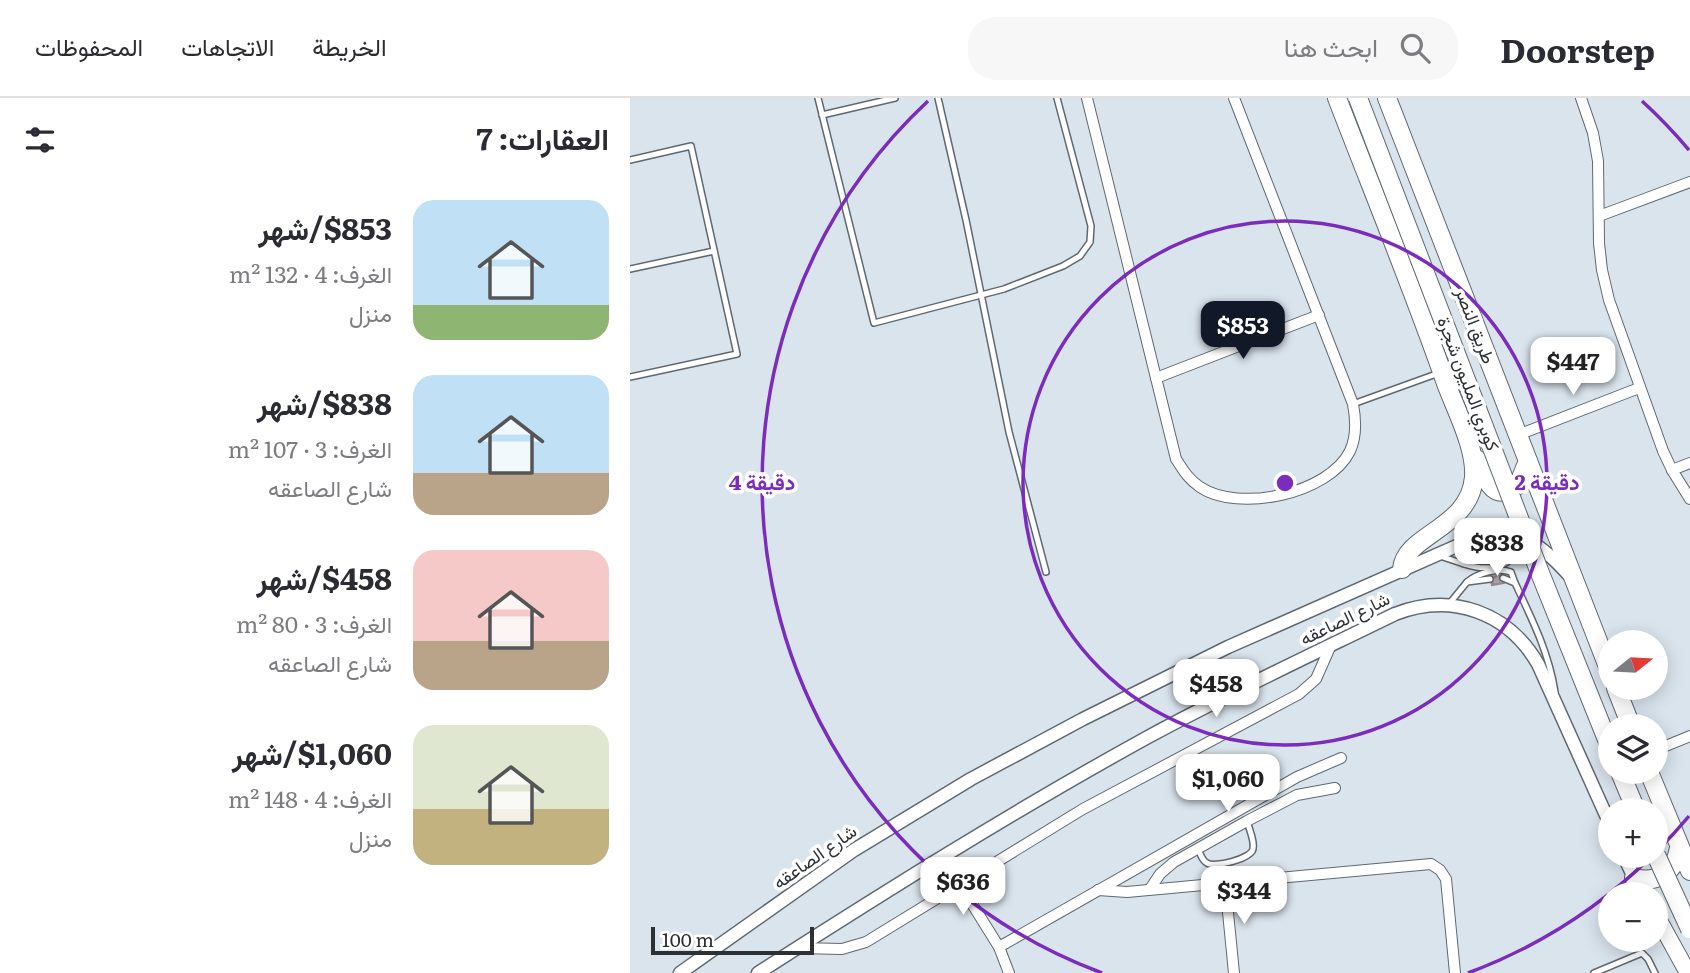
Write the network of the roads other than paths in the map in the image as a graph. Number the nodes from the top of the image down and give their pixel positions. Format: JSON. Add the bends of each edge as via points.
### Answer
{"nodes":[{"id":1,"x":818,"y":98,"type":"edge"},
{"id":2,"x":895,"y":98,"type":"edge"},
{"id":3,"x":940,"y":98,"type":"edge"},
{"id":4,"x":1057,"y":98,"type":"edge"},
{"id":5,"x":1087,"y":98,"type":"edge"},
{"id":6,"x":1234,"y":98,"type":"edge"},
{"id":7,"x":1337,"y":98,"type":"edge"},
{"id":8,"x":1359,"y":98,"type":"edge"},
{"id":9,"x":1387,"y":98,"type":"edge"},
{"id":10,"x":1581,"y":98,"type":"edge"},
{"id":11,"x":876,"y":100,"type":"edge"},
{"id":12,"x":822,"y":115,"type":"junction"},
{"id":13,"x":630,"y":160,"type":"edge"},
{"id":14,"x":1690,"y":182,"type":"edge"},
{"id":15,"x":1599,"y":216,"type":"junction"},
{"id":16,"x":714,"y":251,"type":"junction"},
{"id":17,"x":630,"y":269,"type":"edge"},
{"id":18,"x":980,"y":296,"type":"junction"},
{"id":19,"x":1319,"y":315,"type":"junction"},
{"id":20,"x":1442,"y":371,"type":"junction"},
{"id":21,"x":630,"y":377,"type":"edge"},
{"id":22,"x":1156,"y":377,"type":"junction"},
{"id":23,"x":1639,"y":388,"type":"junction"},
{"id":24,"x":1353,"y":404,"type":"junction"},
{"id":25,"x":1518,"y":435,"type":"junction"},
{"id":26,"x":1470,"y":448,"type":"junction"},
{"id":27,"x":1528,"y":461,"type":"junction"},
{"id":28,"x":1690,"y":463,"type":"edge"},
{"id":29,"x":1672,"y":470,"type":"junction"},
{"id":30,"x":1690,"y":499,"type":"edge"},
{"id":31,"x":1521,"y":537,"type":"junction"},
{"id":32,"x":1516,"y":551,"type":"junction"},
{"id":33,"x":1436,"y":555,"type":"junction"},
{"id":34,"x":1501,"y":556,"type":"dead end"},
{"id":35,"x":1488,"y":559,"type":"dead end"},
{"id":36,"x":1464,"y":564,"type":"junction"},
{"id":37,"x":1402,"y":569,"type":"junction"},
{"id":38,"x":1046,"y":572,"type":"dead end"},
{"id":39,"x":1503,"y":578,"type":"dead end"},
{"id":40,"x":1490,"y":579,"type":"dead end"},
{"id":41,"x":1467,"y":582,"type":"junction"},
{"id":42,"x":1575,"y":582,"type":"junction"},
{"id":43,"x":1515,"y":583,"type":"junction"},
{"id":44,"x":1449,"y":604,"type":"junction"},
{"id":45,"x":1598,"y":641,"type":"edge"},
{"id":46,"x":1331,"y":645,"type":"junction"},
{"id":47,"x":1557,"y":707,"type":"junction"},
{"id":48,"x":1598,"y":717,"type":"edge"},
{"id":49,"x":1690,"y":736,"type":"edge"},
{"id":50,"x":1668,"y":745,"type":"edge"},
{"id":51,"x":1341,"y":758,"type":"dead end"},
{"id":52,"x":1654,"y":784,"type":"edge"},
{"id":53,"x":1335,"y":789,"type":"dead end"},
{"id":54,"x":1598,"y":798,"type":"edge"},
{"id":55,"x":1247,"y":821,"type":"junction"},
{"id":56,"x":1198,"y":848,"type":"junction"},
{"id":57,"x":1684,"y":849,"type":"edge"},
{"id":58,"x":1629,"y":868,"type":"edge"},
{"id":59,"x":1662,"y":868,"type":"edge"},
{"id":60,"x":1690,"y":871,"type":"edge"},
{"id":61,"x":1634,"y":878,"type":"junction"},
{"id":62,"x":1225,"y":882,"type":"junction"},
{"id":63,"x":1636,"y":882,"type":"edge"},
{"id":64,"x":959,"y":883,"type":"junction"},
{"id":65,"x":1150,"y":889,"type":"junction"},
{"id":66,"x":1098,"y":890,"type":"junction"},
{"id":67,"x":1690,"y":929,"type":"edge"},
{"id":68,"x":1668,"y":937,"type":"edge"},
{"id":69,"x":999,"y":947,"type":"junction"},
{"id":70,"x":798,"y":948,"type":"junction"},
{"id":71,"x":680,"y":973,"type":"edge"},
{"id":72,"x":758,"y":973,"type":"edge"},
{"id":73,"x":1009,"y":973,"type":"edge"},
{"id":74,"x":1234,"y":973,"type":"edge"},
{"id":75,"x":1455,"y":973,"type":"edge"},
{"id":76,"x":1594,"y":973,"type":"edge"},
{"id":77,"x":1655,"y":973,"type":"edge"},
{"id":78,"x":1688,"y":973,"type":"edge"}],
"edges":[{"from":1,"to":12,"type":"lane"},
{"from":2,"to":11,"type":"lane"},
{"from":3,"to":18,"type":"lane"},
{"from":4,"to":18,"type":"lane","via":[[1091,226],[1090,242],[1080,256],[1063,266]]},
{"from":5,"to":22,"type":"street"},
{"from":6,"to":19,"type":"street"},
{"from":7,"to":20,"type":"highway"},
{"from":8,"to":48,"type":"highway","name":"كوبري المليون شجرة","bridge":true},
{"from":9,"to":25,"type":"highway","name":"طريق النصر"},
{"from":10,"to":15,"type":"street","via":[[1598,161]]},
{"from":11,"to":12,"type":"lane"},
{"from":12,"to":18,"type":"lane","via":[[874,323]]},
{"from":13,"to":16,"type":"lane","via":[[691,146]]},
{"from":14,"to":15,"type":"street"},
{"from":15,"to":23,"type":"street","via":[[1602,270]]},
{"from":16,"to":17,"type":"lane"},
{"from":16,"to":21,"type":"lane","via":[[737,354]]},
{"from":18,"to":38,"type":"lane"},
{"from":19,"to":22,"type":"street"},
{"from":19,"to":24,"type":"street"},
{"from":20,"to":24,"type":"lane"},
{"from":20,"to":26,"type":"highway"},
{"from":22,"to":24,"type":"street","via":[[1176,459],[1187,476],[1213,494],[1240,498],[1287,495],[1330,475],[1349,453],[1356,421]]},
{"from":23,"to":25,"type":"street"},
{"from":23,"to":29,"type":"street"},
{"from":25,"to":27,"type":"highway","name":"طريق النصر"},
{"from":26,"to":27,"type":"highway","via":[[1487,482],[1499,491],[1518,485]]},
{"from":26,"to":37,"type":"highway","via":[[1474,475],[1468,499],[1453,519],[1408,552]]},
{"from":27,"to":42,"type":"highway","name":"طريق النصر"},
{"from":28,"to":29,"type":"street"},
{"from":29,"to":30,"type":"street"},
{"from":31,"to":32,"type":"lane"},
{"from":31,"to":33,"type":"street","name":"شارع الصاعقه","via":[[1485,535]]},
{"from":31,"to":42,"type":"street","name":"شارع الصاعقه","via":[[1546,550]]},
{"from":32,"to":34,"type":"lane"},
{"from":32,"to":36,"type":"lane","via":[[1510,560],[1492,568]]},
{"from":33,"to":36,"type":"lane"},
{"from":33,"to":37,"type":"street","name":"شارع الصاعقه"},
{"from":35,"to":36,"type":"lane"},
{"from":37,"to":71,"type":"street","name":"شارع الصاعقه","via":[[1167,677],[971,779],[854,850]]},
{"from":39,"to":43,"type":"lane"},
{"from":40,"to":41,"type":"lane"},
{"from":41,"to":43,"type":"lane","via":[[1504,569],[1511,572]]},
{"from":41,"to":44,"type":"lane"},
{"from":42,"to":45,"type":"highway","name":"طريق النصر"},
{"from":43,"to":47,"type":"lane","via":[[1546,650]]},
{"from":44,"to":46,"type":"street","name":"شارع الصاعقه","via":[[1406,610]]},
{"from":44,"to":47,"type":"street","name":"شارع الصاعقه","via":[[1485,614],[1516,634],[1538,664]]},
{"from":46,"to":64,"type":"street","via":[[1316,680],[1299,694],[1083,809]]},
{"from":46,"to":70,"type":"street","name":"شارع الصاعقه","via":[[1082,774]]},
{"from":47,"to":54,"type":"street","name":"شارع الصاعقه"},
{"from":49,"to":50,"type":"street"},
{"from":51,"to":66,"type":"street","via":[[1297,776]]},
{"from":52,"to":57,"type":"highway"},
{"from":53,"to":55,"type":"street","via":[[1297,795]]},
{"from":55,"to":56,"type":"street"},
{"from":55,"to":56,"type":"lane","via":[[1253,846],[1246,858],[1209,864]]},
{"from":56,"to":65,"type":"street","via":[[1166,868]]},
{"from":57,"to":60,"type":"highway"},
{"from":57,"to":61,"type":"highway","via":[[1668,872],[1652,880]]},
{"from":58,"to":61,"type":"street"},
{"from":59,"to":67,"type":"highway","bridge":true},
{"from":61,"to":63,"type":"main road"},
{"from":62,"to":65,"type":"street"},
{"from":62,"to":74,"type":"street"},
{"from":62,"to":75,"type":"street","via":[[1431,864],[1446,879]]},
{"from":64,"to":69,"type":"street"},
{"from":64,"to":70,"type":"street","via":[[858,945]]},
{"from":65,"to":66,"type":"street"},
{"from":66,"to":69,"type":"street"},
{"from":68,"to":78,"type":"main road"},
{"from":69,"to":73,"type":"street"},
{"from":70,"to":72,"type":"street","name":"شارع الصاعقه"},
{"from":76,"to":77,"type":"lane","via":[[1642,953]]}]}
